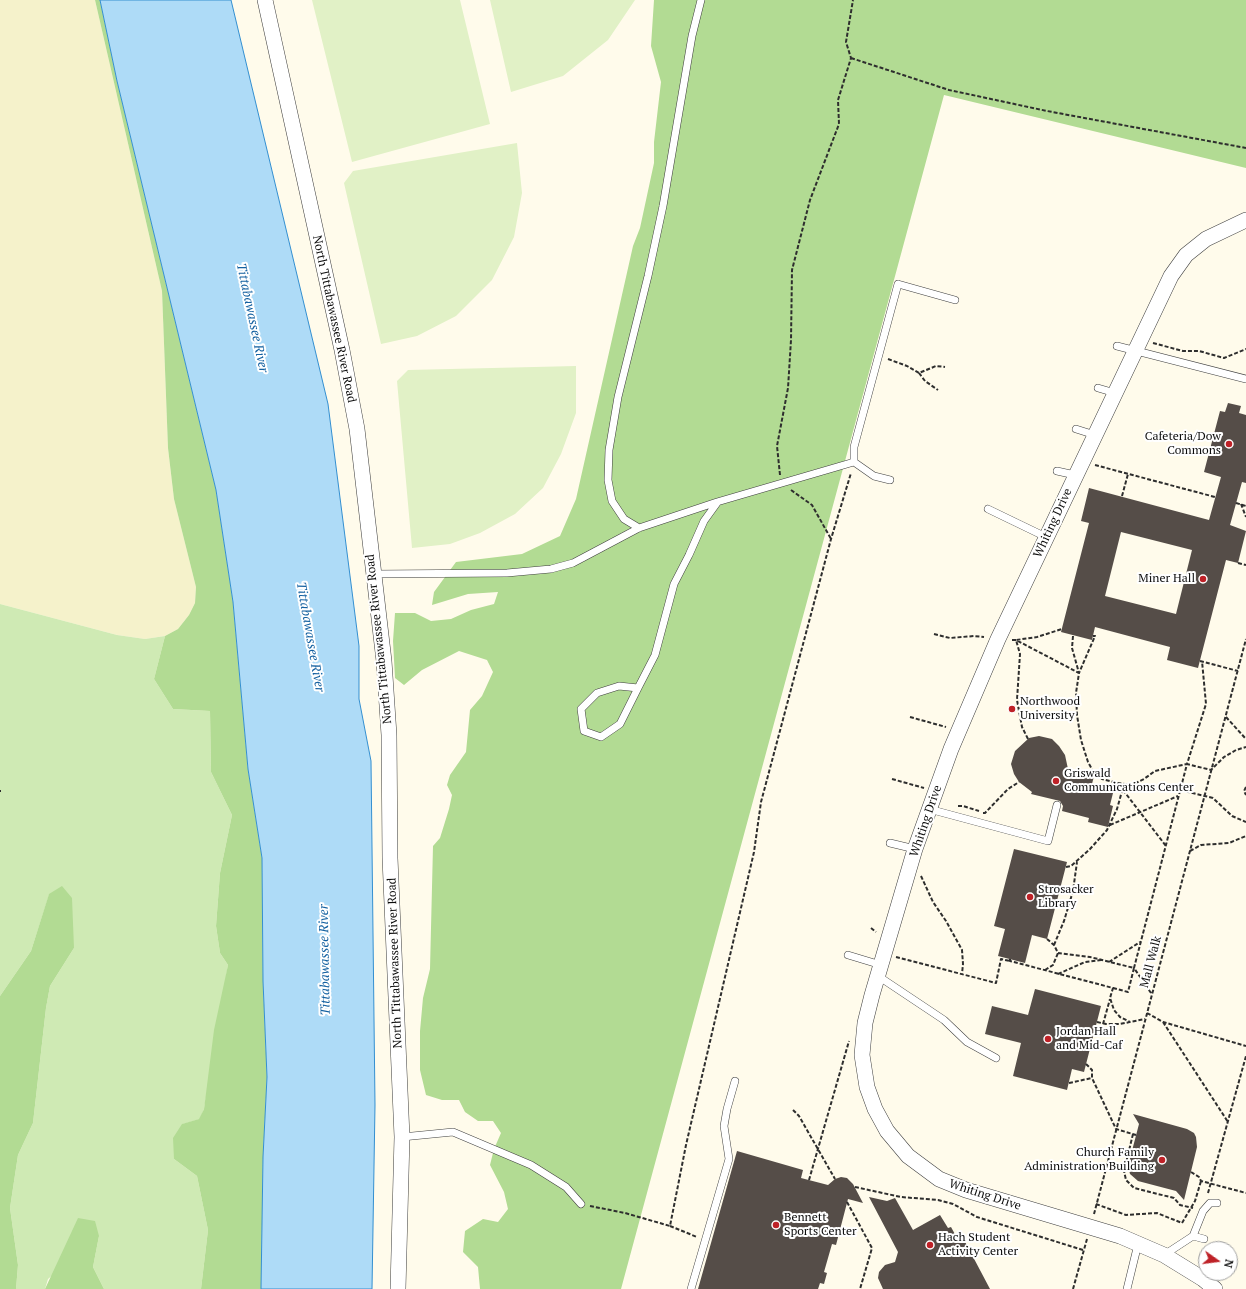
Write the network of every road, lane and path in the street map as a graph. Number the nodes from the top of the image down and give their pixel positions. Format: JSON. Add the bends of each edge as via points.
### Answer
{"nodes":[{"id":1,"x":265,"y":0,"type":"edge"},
{"id":2,"x":701,"y":0,"type":"edge"},
{"id":3,"x":853,"y":0,"type":"edge"},
{"id":4,"x":851,"y":58,"type":"junction"},
{"id":5,"x":1246,"y":148,"type":"edge"},
{"id":6,"x":1246,"y":220,"type":"edge"},
{"id":7,"x":955,"y":300,"type":"dead end"},
{"id":8,"x":1149,"y":342,"type":"dead end"},
{"id":9,"x":1117,"y":346,"type":"dead end"},
{"id":10,"x":1246,"y":349,"type":"edge"},
{"id":11,"x":1136,"y":350,"type":"junction"},
{"id":12,"x":879,"y":357,"type":"junction"},
{"id":13,"x":945,"y":367,"type":"dead end"},
{"id":14,"x":919,"y":373,"type":"junction"},
{"id":15,"x":1246,"y":379,"type":"edge"},
{"id":16,"x":1098,"y":388,"type":"dead end"},
{"id":17,"x":938,"y":390,"type":"dead end"},
{"id":18,"x":1115,"y":393,"type":"junction"},
{"id":19,"x":1076,"y":429,"type":"dead end"},
{"id":20,"x":1095,"y":435,"type":"junction"},
{"id":21,"x":854,"y":462,"type":"junction"},
{"id":22,"x":1092,"y":464,"type":"dead end"},
{"id":23,"x":1057,"y":471,"type":"dead end"},
{"id":24,"x":1128,"y":474,"type":"junction"},
{"id":25,"x":1075,"y":476,"type":"junction"},
{"id":26,"x":890,"y":480,"type":"dead end"},
{"id":27,"x":781,"y":483,"type":"junction"},
{"id":28,"x":1122,"y":496,"type":"dead end"},
{"id":29,"x":1215,"y":497,"type":"dead end"},
{"id":30,"x":717,"y":502,"type":"junction"},
{"id":31,"x":1236,"y":503,"type":"dead end"},
{"id":32,"x":1241,"y":504,"type":"junction"},
{"id":33,"x":1246,"y":506,"type":"edge"},
{"id":34,"x":988,"y":509,"type":"dead end"},
{"id":35,"x":1246,"y":517,"type":"edge"},
{"id":36,"x":639,"y":528,"type":"junction"},
{"id":37,"x":1046,"y":537,"type":"junction"},
{"id":38,"x":831,"y":539,"type":"junction"},
{"id":39,"x":1238,"y":562,"type":"dead end"},
{"id":40,"x":1246,"y":565,"type":"edge"},
{"id":41,"x":373,"y":574,"type":"junction"},
{"id":42,"x":1062,"y":629,"type":"dead end"},
{"id":43,"x":934,"y":634,"type":"dead end"},
{"id":44,"x":1073,"y":636,"type":"dead end"},
{"id":45,"x":1093,"y":636,"type":"dead end"},
{"id":46,"x":998,"y":639,"type":"junction"},
{"id":47,"x":1246,"y":639,"type":"edge"},
{"id":48,"x":1016,"y":640,"type":"junction"},
{"id":49,"x":1238,"y":671,"type":"junction"},
{"id":50,"x":1078,"y":673,"type":"junction"},
{"id":51,"x":638,"y":688,"type":"junction"},
{"id":52,"x":1226,"y":716,"type":"junction"},
{"id":53,"x":910,"y":717,"type":"dead end"},
{"id":54,"x":959,"y":730,"type":"junction"},
{"id":55,"x":1028,"y":739,"type":"dead end"},
{"id":56,"x":1246,"y":739,"type":"edge"},
{"id":57,"x":1246,"y":747,"type":"edge"},
{"id":58,"x":1187,"y":764,"type":"junction"},
{"id":59,"x":1211,"y":770,"type":"junction"},
{"id":60,"x":892,"y":779,"type":"dead end"},
{"id":61,"x":1019,"y":782,"type":"dead end"},
{"id":62,"x":1124,"y":784,"type":"junction"},
{"id":63,"x":1246,"y":787,"type":"edge"},
{"id":64,"x":1123,"y":790,"type":"junction"},
{"id":65,"x":1180,"y":790,"type":"junction"},
{"id":66,"x":1246,"y":795,"type":"edge"},
{"id":67,"x":1178,"y":796,"type":"junction"},
{"id":68,"x":1204,"y":796,"type":"junction"},
{"id":69,"x":931,"y":803,"type":"junction"},
{"id":70,"x":1057,"y":805,"type":"dead end"},
{"id":71,"x":952,"y":807,"type":"dead end"},
{"id":72,"x":1140,"y":812,"type":"junction"},
{"id":73,"x":1246,"y":822,"type":"edge"},
{"id":74,"x":1110,"y":825,"type":"junction"},
{"id":75,"x":1246,"y":836,"type":"edge"},
{"id":76,"x":890,"y":843,"type":"dead end"},
{"id":77,"x":1166,"y":846,"type":"junction"},
{"id":78,"x":915,"y":850,"type":"junction"},
{"id":79,"x":1190,"y":852,"type":"junction"},
{"id":80,"x":1077,"y":861,"type":"junction"},
{"id":81,"x":1066,"y":867,"type":"dead end"},
{"id":82,"x":919,"y":872,"type":"dead end"},
{"id":83,"x":871,"y":928,"type":"dead end"},
{"id":84,"x":1047,"y":939,"type":"dead end"},
{"id":85,"x":1141,"y":941,"type":"junction"},
{"id":86,"x":1054,"y":945,"type":"junction"},
{"id":87,"x":886,"y":946,"type":"junction"},
{"id":88,"x":1058,"y":952,"type":"junction"},
{"id":89,"x":848,"y":955,"type":"dead end"},
{"id":90,"x":1103,"y":960,"type":"junction"},
{"id":91,"x":1109,"y":962,"type":"junction"},
{"id":92,"x":1134,"y":968,"type":"junction"},
{"id":93,"x":879,"y":970,"type":"junction"},
{"id":94,"x":1045,"y":970,"type":"junction"},
{"id":95,"x":962,"y":974,"type":"junction"},
{"id":96,"x":1058,"y":974,"type":"junction"},
{"id":97,"x":1113,"y":988,"type":"junction"},
{"id":98,"x":1152,"y":993,"type":"junction"},
{"id":99,"x":1110,"y":998,"type":"junction"},
{"id":100,"x":1146,"y":1013,"type":"junction"},
{"id":101,"x":1145,"y":1019,"type":"junction"},
{"id":102,"x":1097,"y":1022,"type":"dead end"},
{"id":103,"x":1130,"y":1022,"type":"junction"},
{"id":104,"x":1163,"y":1022,"type":"junction"},
{"id":105,"x":1103,"y":1024,"type":"junction"},
{"id":106,"x":850,"y":1037,"type":"dead end"},
{"id":107,"x":1246,"y":1046,"type":"edge"},
{"id":108,"x":1246,"y":1056,"type":"edge"},
{"id":109,"x":996,"y":1058,"type":"dead end"},
{"id":110,"x":1086,"y":1064,"type":"dead end"},
{"id":111,"x":1092,"y":1078,"type":"junction"},
{"id":112,"x":735,"y":1081,"type":"dead end"},
{"id":113,"x":1069,"y":1083,"type":"dead end"},
{"id":114,"x":793,"y":1110,"type":"dead end"},
{"id":115,"x":1228,"y":1122,"type":"junction"},
{"id":116,"x":1116,"y":1129,"type":"junction"},
{"id":117,"x":402,"y":1137,"type":"junction"},
{"id":118,"x":817,"y":1149,"type":"junction"},
{"id":119,"x":1191,"y":1172,"type":"dead end"},
{"id":120,"x":835,"y":1179,"type":"dead end"},
{"id":121,"x":809,"y":1180,"type":"dead end"},
{"id":122,"x":1201,"y":1181,"type":"junction"},
{"id":123,"x":1211,"y":1183,"type":"junction"},
{"id":124,"x":855,"y":1186,"type":"dead end"},
{"id":125,"x":1246,"y":1192,"type":"edge"},
{"id":126,"x":847,"y":1202,"type":"dead end"},
{"id":127,"x":1217,"y":1203,"type":"dead end"},
{"id":128,"x":581,"y":1204,"type":"joint"},
{"id":129,"x":1096,"y":1204,"type":"junction"},
{"id":130,"x":1191,"y":1208,"type":"junction"},
{"id":131,"x":1203,"y":1211,"type":"junction"},
{"id":132,"x":670,"y":1226,"type":"junction"},
{"id":133,"x":1090,"y":1227,"type":"junction"},
{"id":134,"x":1193,"y":1236,"type":"junction"},
{"id":135,"x":1204,"y":1239,"type":"dead end"},
{"id":136,"x":706,"y":1241,"type":"junction"},
{"id":137,"x":1138,"y":1244,"type":"junction"},
{"id":138,"x":1084,"y":1250,"type":"junction"},
{"id":139,"x":1164,"y":1255,"type":"junction"},
{"id":140,"x":398,"y":1289,"type":"edge"},
{"id":141,"x":691,"y":1289,"type":"edge"},
{"id":142,"x":860,"y":1289,"type":"edge"},
{"id":143,"x":1073,"y":1289,"type":"edge"},
{"id":144,"x":1127,"y":1289,"type":"edge"},
{"id":145,"x":1215,"y":1289,"type":"edge"}],
"edges":[{"from":1,"to":41,"type":"street","name":"North Tittabawassee River Road","via":[[357,429]]},
{"from":2,"to":36,"type":"lane","via":[[692,36],[663,206],[618,397],[609,450],[608,480],[612,501],[624,519]]},
{"from":3,"to":4,"type":"path","via":[[846,42]]},
{"from":4,"to":5,"type":"path","via":[[949,90]]},
{"from":4,"to":27,"type":"path","via":[[838,100],[839,124],[810,200],[792,270],[788,388],[777,446]]},
{"from":6,"to":11,"type":"street","name":"Whiting Drive","via":[[1206,238],[1186,255],[1171,276]]},
{"from":7,"to":12,"type":"lane","via":[[898,284]]},
{"from":8,"to":10,"type":"path","via":[[1224,358]]},
{"from":9,"to":11,"type":"lane"},
{"from":11,"to":15,"type":"lane"},
{"from":11,"to":18,"type":"street","name":"Whiting Drive"},
{"from":12,"to":14,"type":"path","via":[[907,366]]},
{"from":12,"to":21,"type":"lane","via":[[854,447]]},
{"from":13,"to":14,"type":"path","via":[[936,366]]},
{"from":14,"to":17,"type":"path"},
{"from":16,"to":18,"type":"lane"},
{"from":18,"to":20,"type":"street","name":"Whiting Drive"},
{"from":19,"to":20,"type":"lane"},
{"from":20,"to":25,"type":"street","name":"Whiting Drive"},
{"from":21,"to":26,"type":"lane","via":[[874,476]]},
{"from":21,"to":27,"type":"lane"},
{"from":21,"to":38,"type":"path"},
{"from":22,"to":24,"type":"path"},
{"from":23,"to":25,"type":"lane"},
{"from":24,"to":28,"type":"path"},
{"from":24,"to":29,"type":"path"},
{"from":25,"to":37,"type":"street","name":"Whiting Drive"},
{"from":27,"to":30,"type":"lane"},
{"from":27,"to":38,"type":"path","via":[[812,505]]},
{"from":30,"to":36,"type":"lane"},
{"from":30,"to":51,"type":"lane","via":[[704,521],[674,584],[655,655]]},
{"from":31,"to":32,"type":"path"},
{"from":32,"to":33,"type":"path"},
{"from":32,"to":35,"type":"path"},
{"from":34,"to":37,"type":"lane"},
{"from":36,"to":41,"type":"lane","via":[[573,563],[551,569],[507,573]]},
{"from":37,"to":46,"type":"street","name":"Whiting Drive"},
{"from":38,"to":132,"type":"path","via":[[761,802],[754,852],[686,1145]]},
{"from":39,"to":40,"type":"path"},
{"from":41,"to":117,"type":"street","name":"North Tittabawassee River Road","via":[[384,660],[389,735],[390,858]]},
{"from":42,"to":48,"type":"path"},
{"from":43,"to":46,"type":"path","via":[[950,638],[974,636]]},
{"from":44,"to":50,"type":"path","via":[[1072,648]]},
{"from":45,"to":50,"type":"path"},
{"from":46,"to":48,"type":"path"},
{"from":46,"to":54,"type":"street","name":"Whiting Drive"},
{"from":47,"to":49,"type":"path","name":"Mall Walk"},
{"from":48,"to":50,"type":"path"},
{"from":48,"to":55,"type":"path","via":[[1020,654],[1018,700],[1022,727]]},
{"from":49,"to":52,"type":"path","name":"Mall Walk"},
{"from":49,"to":58,"type":"path","via":[[1201,661],[1206,704]]},
{"from":50,"to":62,"type":"path","via":[[1077,715],[1088,762],[1102,780]]},
{"from":51,"to":51,"type":"lane","via":[[618,686],[597,693],[581,709],[584,730],[601,737],[620,724]]},
{"from":52,"to":56,"type":"path"},
{"from":52,"to":59,"type":"path","name":"Mall Walk"},
{"from":53,"to":54,"type":"path"},
{"from":54,"to":69,"type":"street","name":"Whiting Drive"},
{"from":57,"to":59,"type":"path","via":[[1224,757]]},
{"from":58,"to":59,"type":"path"},
{"from":58,"to":62,"type":"path","via":[[1155,771],[1132,785]]},
{"from":58,"to":65,"type":"path"},
{"from":59,"to":68,"type":"path","name":"Mall Walk"},
{"from":60,"to":69,"type":"path","via":[[927,788]]},
{"from":61,"to":71,"type":"path","via":[[1008,789],[985,813],[963,806]]},
{"from":62,"to":64,"type":"path"},
{"from":63,"to":66,"type":"path"},
{"from":64,"to":72,"type":"path"},
{"from":64,"to":74,"type":"path"},
{"from":65,"to":67,"type":"path"},
{"from":65,"to":68,"type":"path"},
{"from":67,"to":72,"type":"path"},
{"from":67,"to":77,"type":"path"},
{"from":68,"to":73,"type":"path","via":[[1213,798],[1232,816]]},
{"from":68,"to":79,"type":"path","name":"Mall Walk"},
{"from":69,"to":70,"type":"lane","via":[[1048,840]]},
{"from":69,"to":78,"type":"street","name":"Whiting Drive"},
{"from":72,"to":74,"type":"path"},
{"from":72,"to":77,"type":"path"},
{"from":74,"to":80,"type":"path","via":[[1090,850]]},
{"from":75,"to":79,"type":"path","via":[[1229,843],[1201,845]]},
{"from":76,"to":78,"type":"lane"},
{"from":77,"to":85,"type":"path"},
{"from":78,"to":87,"type":"street","name":"Whiting Drive"},
{"from":79,"to":98,"type":"path","name":"Mall Walk"},
{"from":80,"to":81,"type":"path"},
{"from":80,"to":86,"type":"path","via":[[1071,898]]},
{"from":82,"to":95,"type":"path","via":[[933,902],[962,950]]},
{"from":83,"to":87,"type":"path"},
{"from":84,"to":86,"type":"path"},
{"from":85,"to":91,"type":"path"},
{"from":85,"to":92,"type":"path"},
{"from":86,"to":88,"type":"path"},
{"from":87,"to":93,"type":"street","name":"Whiting Drive"},
{"from":87,"to":95,"type":"path","via":[[894,957]]},
{"from":88,"to":90,"type":"path"},
{"from":88,"to":94,"type":"path","via":[[1053,965]]},
{"from":89,"to":93,"type":"lane"},
{"from":90,"to":91,"type":"path"},
{"from":90,"to":96,"type":"path","via":[[1085,962]]},
{"from":91,"to":92,"type":"path"},
{"from":92,"to":97,"type":"path","via":[[1128,992]]},
{"from":92,"to":98,"type":"path"},
{"from":93,"to":109,"type":"lane","via":[[944,1020],[967,1042]]},
{"from":93,"to":133,"type":"street","name":"Whiting Drive","via":[[865,1023],[862,1055],[866,1087],[887,1131],[908,1156],[939,1179],[966,1190]]},
{"from":94,"to":95,"type":"path","via":[[1001,959],[996,983]]},
{"from":94,"to":96,"type":"path"},
{"from":96,"to":97,"type":"path"},
{"from":97,"to":99,"type":"path"},
{"from":98,"to":100,"type":"path","name":"Mall Walk"},
{"from":99,"to":103,"type":"path","via":[[1114,1010]]},
{"from":99,"to":105,"type":"path"},
{"from":100,"to":101,"type":"path","name":"Mall Walk"},
{"from":100,"to":104,"type":"path"},
{"from":101,"to":103,"type":"path"},
{"from":101,"to":116,"type":"path","name":"Mall Walk"},
{"from":102,"to":105,"type":"path"},
{"from":103,"to":105,"type":"path"},
{"from":104,"to":107,"type":"path"},
{"from":104,"to":115,"type":"path"},
{"from":106,"to":118,"type":"path"},
{"from":108,"to":115,"type":"path"},
{"from":110,"to":111,"type":"path","via":[[1092,1070]]},
{"from":111,"to":113,"type":"path"},
{"from":111,"to":116,"type":"path"},
{"from":112,"to":136,"type":"lane","via":[[724,1126],[729,1158]]},
{"from":114,"to":118,"type":"path"},
{"from":115,"to":123,"type":"path"},
{"from":116,"to":129,"type":"path","name":"Mall Walk"},
{"from":116,"to":130,"type":"path","via":[[1134,1135],[1124,1171],[1126,1180],[1134,1188],[1174,1198],[1180,1205]]},
{"from":117,"to":128,"type":"lane","via":[[453,1132],[531,1165],[566,1187]]},
{"from":117,"to":140,"type":"street","name":"North Tittabawassee River Road"},
{"from":118,"to":120,"type":"path"},
{"from":118,"to":121,"type":"path"},
{"from":119,"to":122,"type":"path"},
{"from":122,"to":123,"type":"path"},
{"from":122,"to":130,"type":"path"},
{"from":123,"to":125,"type":"path"},
{"from":123,"to":131,"type":"path"},
{"from":124,"to":138,"type":"path","via":[[901,1197],[953,1204],[977,1217]]},
{"from":126,"to":142,"type":"path","via":[[872,1248]]},
{"from":127,"to":131,"type":"lane","via":[[1210,1203]]},
{"from":128,"to":132,"type":"path"},
{"from":129,"to":130,"type":"path","via":[[1126,1215],[1157,1213],[1182,1223]]},
{"from":129,"to":133,"type":"path","name":"Mall Walk"},
{"from":130,"to":131,"type":"path"},
{"from":131,"to":134,"type":"lane"},
{"from":132,"to":136,"type":"path"},
{"from":133,"to":137,"type":"street","name":"Whiting Drive"},
{"from":133,"to":138,"type":"path","name":"Mall Walk"},
{"from":134,"to":135,"type":"lane"},
{"from":134,"to":139,"type":"lane"},
{"from":136,"to":141,"type":"lane"},
{"from":137,"to":139,"type":"street","name":"Whiting Drive"},
{"from":137,"to":144,"type":"lane"},
{"from":138,"to":143,"type":"path","name":"Mall Walk"},
{"from":139,"to":145,"type":"street","name":"Whiting Drive"}]}
